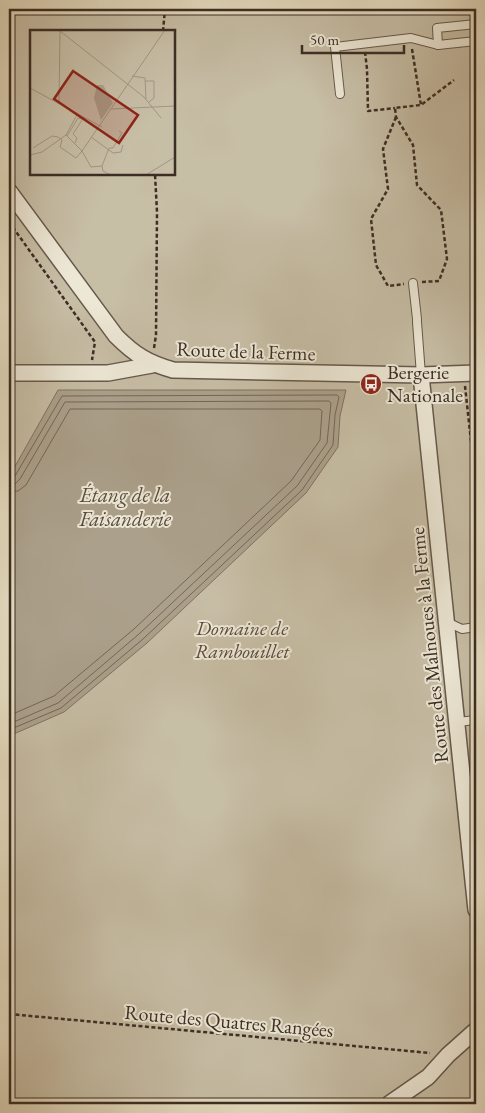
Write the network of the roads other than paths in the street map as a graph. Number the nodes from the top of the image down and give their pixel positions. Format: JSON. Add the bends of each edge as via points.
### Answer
{"nodes":[{"id":1,"x":476,"y":24,"type":"edge"},
{"id":2,"x":476,"y":41,"type":"edge"},
{"id":3,"x":438,"y":45,"type":"junction"},
{"id":4,"x":340,"y":94,"type":"dead end"},
{"id":5,"x":9,"y":190,"type":"edge"},
{"id":6,"x":413,"y":283,"type":"road end"},
{"id":7,"x":152,"y":365,"type":"junction"},
{"id":8,"x":9,"y":373,"type":"edge"},
{"id":9,"x":470,"y":373,"type":"edge"},
{"id":10,"x":422,"y":374,"type":"junction"},
{"id":11,"x":447,"y":622,"type":"junction"},
{"id":12,"x":476,"y":627,"type":"edge"},
{"id":13,"x":476,"y":720,"type":"edge"},
{"id":14,"x":457,"y":722,"type":"junction"},
{"id":15,"x":476,"y":910,"type":"edge"},
{"id":16,"x":476,"y":1030,"type":"edge"},
{"id":17,"x":390,"y":1104,"type":"edge"}],
"edges":[{"from":1,"to":3,"type":"lane","via":[[437,28]]},
{"from":2,"to":3,"type":"lane"},
{"from":3,"to":4,"type":"lane","via":[[411,38],[335,46]]},
{"from":5,"to":7,"type":"street","name":"Route de la Ferme","via":[[116,336],[131,352]]},
{"from":6,"to":10,"type":"lane"},
{"from":7,"to":8,"type":"street","via":[[90,374]]},
{"from":7,"to":10,"type":"street","name":"Route de la Ferme","via":[[173,370]]},
{"from":9,"to":10,"type":"street","name":"Route de la Ferme"},
{"from":10,"to":11,"type":"street","name":"Route des Malnoues à la Ferme"},
{"from":11,"to":12,"type":"lane","via":[[462,628]]},
{"from":11,"to":14,"type":"street","name":"Route des Malnoues à la Ferme"},
{"from":13,"to":14,"type":"lane"},
{"from":14,"to":15,"type":"street","name":"Route des Malnoues à la Ferme"},
{"from":16,"to":17,"type":"street","via":[[428,1077]]}]}
